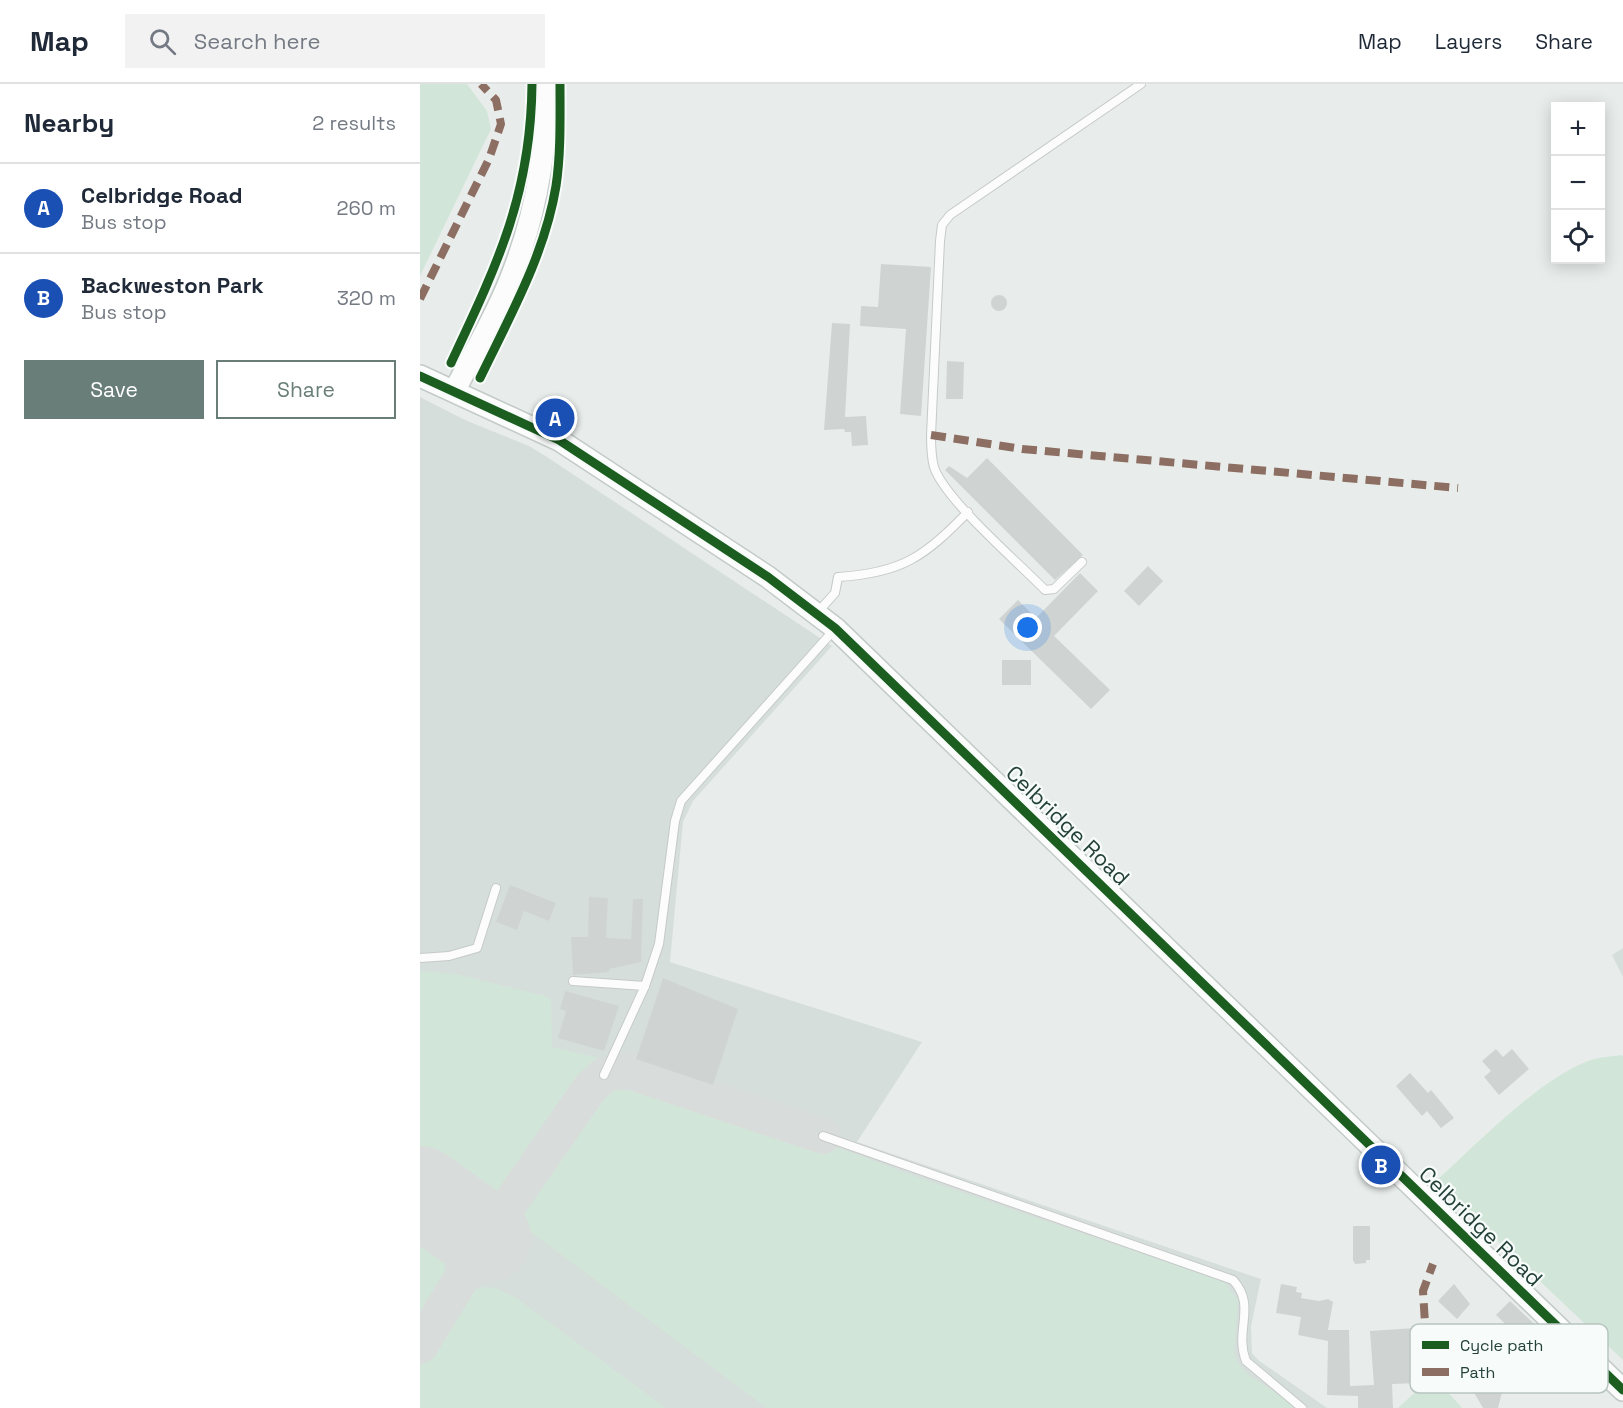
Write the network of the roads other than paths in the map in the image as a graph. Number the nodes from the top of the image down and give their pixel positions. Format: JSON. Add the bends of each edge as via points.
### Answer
{"nodes":[{"id":1,"x":547,"y":84,"type":"edge"},
{"id":2,"x":1141,"y":84,"type":"edge"},
{"id":3,"x":420,"y":376,"type":"edge"},
{"id":4,"x":455,"y":390,"type":"junction"},
{"id":5,"x":968,"y":512,"type":"junction"},
{"id":6,"x":1082,"y":562,"type":"dead end"},
{"id":7,"x":817,"y":613,"type":"junction"},
{"id":8,"x":835,"y":628,"type":"junction"},
{"id":9,"x":496,"y":888,"type":"dead end"},
{"id":10,"x":420,"y":957,"type":"edge"},
{"id":11,"x":573,"y":981,"type":"dead end"},
{"id":12,"x":645,"y":986,"type":"junction"},
{"id":13,"x":604,"y":1075,"type":"dead end"},
{"id":14,"x":823,"y":1136,"type":"dead end"},
{"id":15,"x":1555,"y":1324,"type":"edge"},
{"id":16,"x":1608,"y":1375,"type":"edge"},
{"id":17,"x":1623,"y":1390,"type":"edge"},
{"id":18,"x":1302,"y":1408,"type":"edge"}],
"edges":[{"from":1,"to":4,"type":"main road","via":[[538,194],[527,232],[510,281]]},
{"from":2,"to":5,"type":"lane","via":[[950,215],[942,225],[931,451],[941,482]]},
{"from":3,"to":4,"type":"main road","name":"Celbridge Road"},
{"from":4,"to":7,"type":"main road","name":"Celbridge Road","via":[[559,440]]},
{"from":5,"to":6,"type":"lane","via":[[1046,590],[1054,590]]},
{"from":5,"to":7,"type":"lane","via":[[920,557],[888,570],[838,577],[835,593]]},
{"from":7,"to":8,"type":"main road","name":"Celbridge Road"},
{"from":8,"to":12,"type":"lane","via":[[681,801],[675,821],[660,944]]},
{"from":8,"to":15,"type":"main road","name":"Celbridge Road"},
{"from":9,"to":10,"type":"lane","via":[[477,948],[449,956]]},
{"from":11,"to":12,"type":"lane"},
{"from":12,"to":13,"type":"lane"},
{"from":14,"to":18,"type":"lane","via":[[1233,1280],[1245,1299],[1241,1350],[1246,1361]]},
{"from":16,"to":17,"type":"main road","name":"Celbridge Road"}]}
